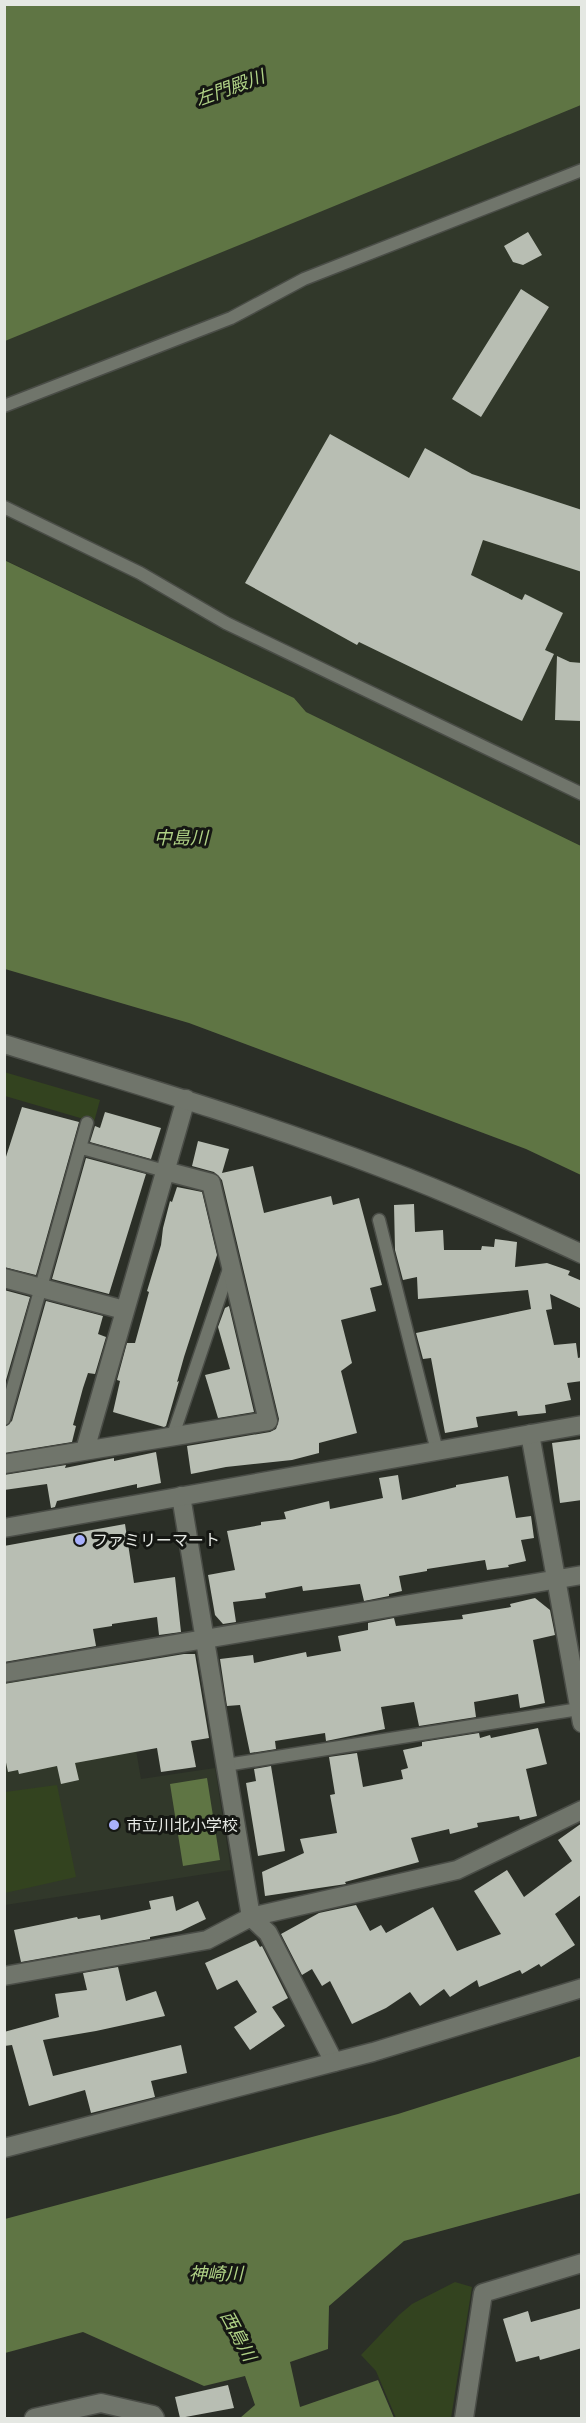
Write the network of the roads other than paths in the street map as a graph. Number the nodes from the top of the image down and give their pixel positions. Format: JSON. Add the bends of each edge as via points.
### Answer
{"nodes":[{"id":1,"x":582,"y":170,"type":"edge"},
{"id":2,"x":4,"y":406,"type":"edge"},
{"id":3,"x":4,"y":507,"type":"edge"},
{"id":4,"x":582,"y":795,"type":"edge"},
{"id":5,"x":4,"y":1044,"type":"edge"},
{"id":6,"x":186,"y":1099,"type":"junction"},
{"id":7,"x":87,"y":1123,"type":"dead end"},
{"id":8,"x":82,"y":1148,"type":"junction"},
{"id":9,"x":165,"y":1171,"type":"junction"},
{"id":10,"x":379,"y":1220,"type":"dead end"},
{"id":11,"x":582,"y":1254,"type":"edge"},
{"id":12,"x":231,"y":1265,"type":"junction"},
{"id":13,"x":4,"y":1278,"type":"edge"},
{"id":14,"x":41,"y":1288,"type":"junction"},
{"id":15,"x":124,"y":1310,"type":"junction"},
{"id":16,"x":4,"y":1419,"type":"edge"},
{"id":17,"x":582,"y":1425,"type":"edge"},
{"id":18,"x":530,"y":1434,"type":"junction"},
{"id":19,"x":171,"y":1438,"type":"junction"},
{"id":20,"x":85,"y":1450,"type":"junction"},
{"id":21,"x":437,"y":1451,"type":"junction"},
{"id":22,"x":4,"y":1464,"type":"edge"},
{"id":23,"x":181,"y":1496,"type":"junction"},
{"id":24,"x":4,"y":1528,"type":"edge"},
{"id":25,"x":582,"y":1575,"type":"edge"},
{"id":26,"x":555,"y":1579,"type":"junction"},
{"id":27,"x":205,"y":1640,"type":"junction"},
{"id":28,"x":4,"y":1673,"type":"edge"},
{"id":29,"x":578,"y":1682,"type":"edge"},
{"id":30,"x":580,"y":1716,"type":"edge"},
{"id":31,"x":225,"y":1765,"type":"junction"},
{"id":32,"x":582,"y":1810,"type":"edge"},
{"id":33,"x":250,"y":1917,"type":"junction"},
{"id":34,"x":4,"y":1976,"type":"edge"},
{"id":35,"x":582,"y":1988,"type":"edge"},
{"id":36,"x":334,"y":2062,"type":"junction"},
{"id":37,"x":4,"y":2148,"type":"edge"},
{"id":38,"x":582,"y":2263,"type":"edge"},
{"id":39,"x":34,"y":2418,"type":"edge"},
{"id":40,"x":155,"y":2418,"type":"edge"},
{"id":41,"x":464,"y":2418,"type":"edge"}],
"edges":[{"from":1,"to":2,"type":"lane","via":[[304,279],[231,318]]},
{"from":3,"to":4,"type":"lane","via":[[140,573],[226,623]]},
{"from":5,"to":6,"type":"street"},
{"from":6,"to":9,"type":"street"},
{"from":6,"to":11,"type":"street","via":[[387,1169]]},
{"from":7,"to":8,"type":"lane"},
{"from":8,"to":9,"type":"lane"},
{"from":8,"to":14,"type":"lane"},
{"from":9,"to":12,"type":"street","via":[[211,1183]]},
{"from":9,"to":15,"type":"street"},
{"from":10,"to":21,"type":"lane"},
{"from":12,"to":19,"type":"lane"},
{"from":12,"to":19,"type":"street","via":[[268,1421]]},
{"from":13,"to":14,"type":"street"},
{"from":14,"to":15,"type":"street"},
{"from":14,"to":16,"type":"lane"},
{"from":15,"to":20,"type":"street"},
{"from":17,"to":18,"type":"street"},
{"from":18,"to":21,"type":"street"},
{"from":18,"to":26,"type":"street"},
{"from":19,"to":20,"type":"street"},
{"from":20,"to":22,"type":"street"},
{"from":21,"to":23,"type":"street"},
{"from":23,"to":24,"type":"street"},
{"from":23,"to":27,"type":"street"},
{"from":25,"to":26,"type":"street"},
{"from":26,"to":27,"type":"street"},
{"from":26,"to":29,"type":"street"},
{"from":27,"to":28,"type":"street"},
{"from":27,"to":31,"type":"street"},
{"from":29,"to":30,"type":"street"},
{"from":30,"to":31,"type":"lane"},
{"from":31,"to":33,"type":"street"},
{"from":32,"to":33,"type":"street","via":[[457,1870]]},
{"from":33,"to":34,"type":"street","via":[[207,1940]]},
{"from":33,"to":36,"type":"street","via":[[268,1933]]},
{"from":35,"to":36,"type":"street"},
{"from":36,"to":37,"type":"street"},
{"from":38,"to":41,"type":"street","via":[[483,2293]]},
{"from":39,"to":40,"type":"street","via":[[101,2403]]}]}
